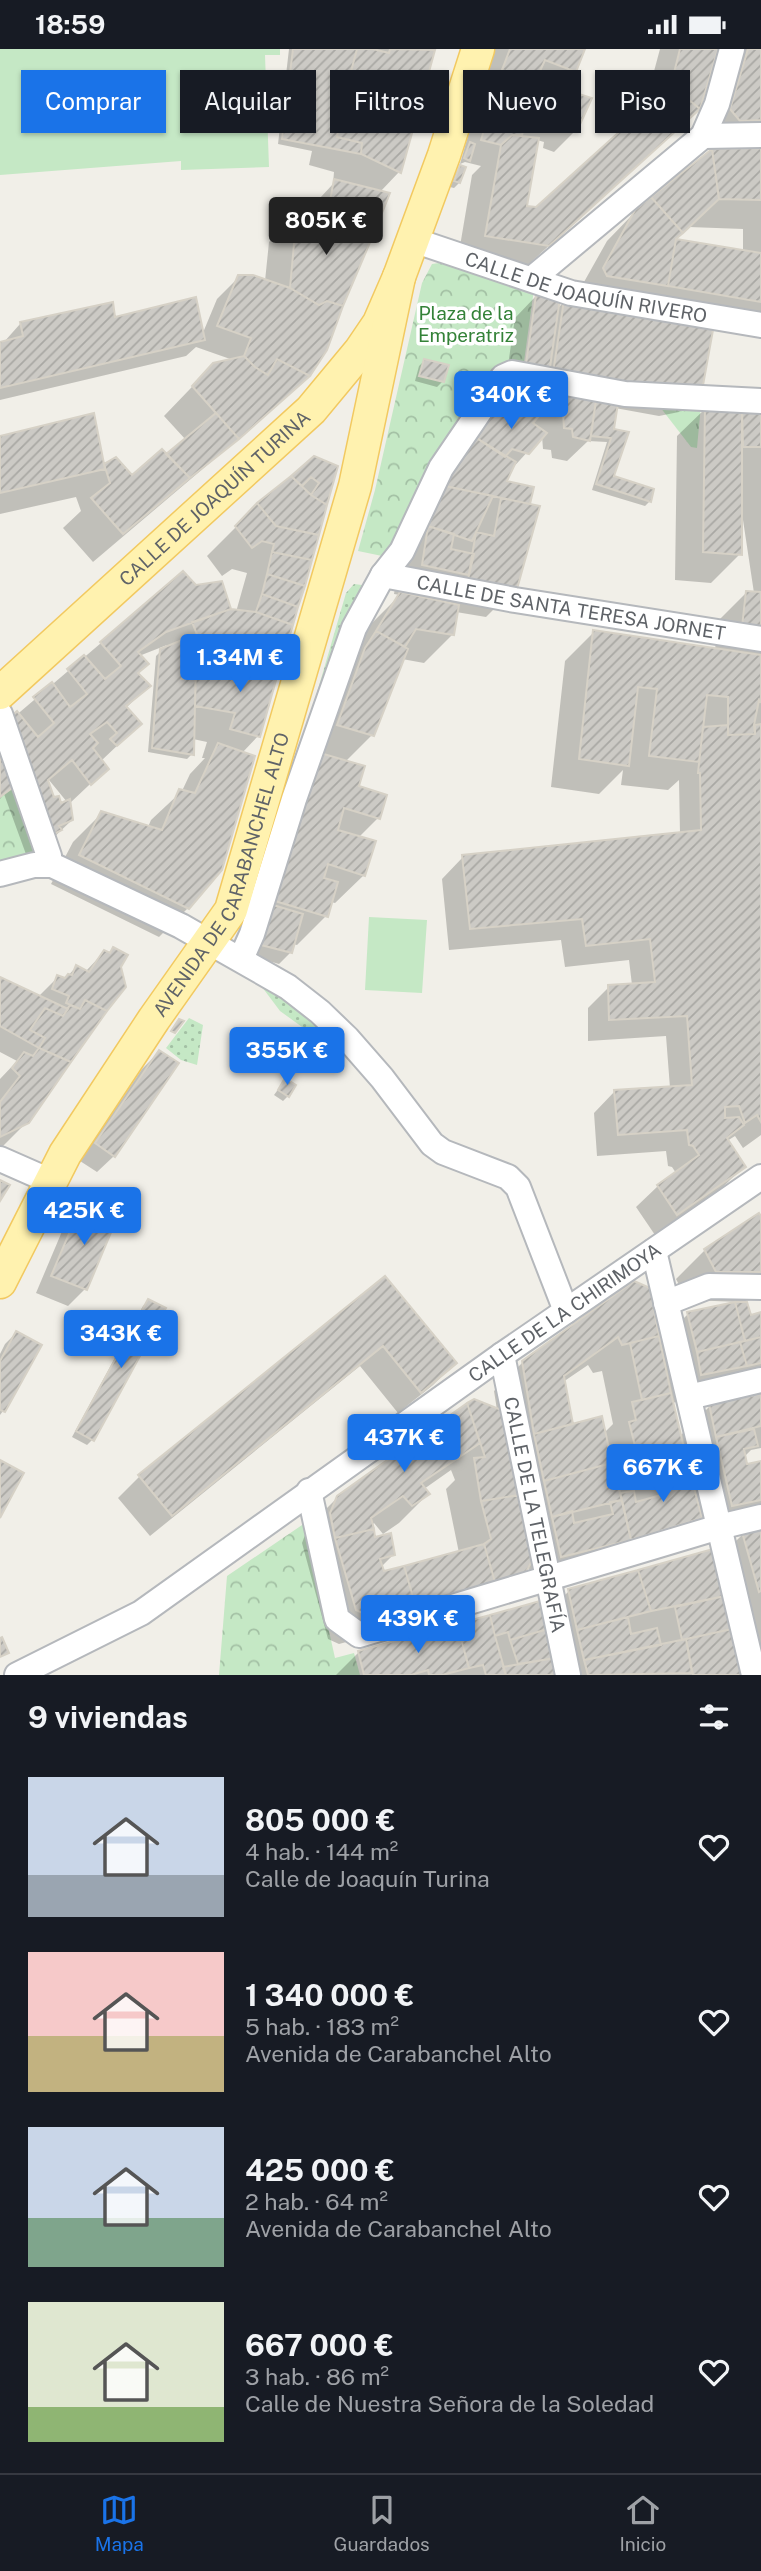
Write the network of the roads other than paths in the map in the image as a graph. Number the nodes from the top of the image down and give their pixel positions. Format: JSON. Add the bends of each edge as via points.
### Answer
{"nodes":[{"id":1,"x":478,"y":49,"type":"edge"},
{"id":2,"x":732,"y":49,"type":"edge"},
{"id":3,"x":761,"y":135,"type":"edge"},
{"id":4,"x":704,"y":136,"type":"junction"},
{"id":5,"x":413,"y":240,"type":"junction"},
{"id":6,"x":399,"y":277,"type":"junction"},
{"id":7,"x":533,"y":278,"type":"junction"},
{"id":8,"x":761,"y":325,"type":"edge"},
{"id":9,"x":761,"y":401,"type":"edge"},
{"id":10,"x":383,"y":575,"type":"junction"},
{"id":11,"x":761,"y":639,"type":"edge"},
{"id":12,"x":0,"y":693,"type":"edge"},
{"id":13,"x":0,"y":715,"type":"edge"},
{"id":14,"x":49,"y":856,"type":"dead end"},
{"id":15,"x":0,"y":874,"type":"edge"},
{"id":16,"x":211,"y":942,"type":"junction"},
{"id":17,"x":241,"y":959,"type":"junction"},
{"id":18,"x":0,"y":1159,"type":"edge"},
{"id":19,"x":761,"y":1177,"type":"edge"},
{"id":20,"x":50,"y":1181,"type":"junction"},
{"id":21,"x":654,"y":1251,"type":"junction"},
{"id":22,"x":0,"y":1282,"type":"edge"},
{"id":23,"x":761,"y":1287,"type":"edge"},
{"id":24,"x":666,"y":1303,"type":"junction"},
{"id":25,"x":566,"y":1311,"type":"junction"},
{"id":26,"x":502,"y":1355,"type":"junction"},
{"id":27,"x":761,"y":1380,"type":"edge"},
{"id":28,"x":689,"y":1397,"type":"junction"},
{"id":29,"x":309,"y":1491,"type":"junction"},
{"id":30,"x":761,"y":1517,"type":"edge"},
{"id":31,"x":719,"y":1527,"type":"junction"},
{"id":32,"x":549,"y":1580,"type":"junction"},
{"id":33,"x":16,"y":1675,"type":"edge"},
{"id":34,"x":568,"y":1675,"type":"edge"},
{"id":35,"x":754,"y":1675,"type":"edge"}],
"edges":[{"from":1,"to":5,"type":"main road"},
{"from":2,"to":4,"type":"street"},
{"from":3,"to":4,"type":"street"},
{"from":4,"to":7,"type":"street"},
{"from":5,"to":6,"type":"main road"},
{"from":5,"to":7,"type":"street","name":"CALLE DE JOAQUÍN RIVERO"},
{"from":6,"to":12,"type":"main road","name":"CALLE DE JOAQUÍN TURINA","via":[[379,323],[322,399]]},
{"from":6,"to":16,"type":"main road","name":"AVENIDA DE CARABANCHEL ALTO","via":[[368,434],[333,565],[231,910]]},
{"from":7,"to":8,"type":"street","name":"CALLE DE JOAQUÍN RIVERO","via":[[571,293]]},
{"from":9,"to":10,"type":"street","via":[[625,394],[512,373],[503,377],[441,468],[402,551]]},
{"from":10,"to":11,"type":"street","name":"CALLE DE SANTA TERESA JORNET"},
{"from":10,"to":17,"type":"street","name":"AVENIDA DE CARABANCHEL ALTO","via":[[354,628]]},
{"from":13,"to":14,"type":"street"},
{"from":15,"to":16,"type":"street","via":[[52,865]]},
{"from":16,"to":17,"type":"street"},
{"from":16,"to":20,"type":"main road","name":"AVENIDA DE CARABANCHEL ALTO","via":[[154,1019]]},
{"from":17,"to":25,"type":"street","via":[[288,987],[347,1038],[432,1144],[508,1177],[518,1187]]},
{"from":18,"to":20,"type":"street"},
{"from":19,"to":21,"type":"street","name":"CALLE DE LA CHIRIMOYA"},
{"from":20,"to":22,"type":"main road","name":"AVENIDA DE CARABANCHEL ALTO"},
{"from":21,"to":24,"type":"street"},
{"from":21,"to":25,"type":"street","name":"CALLE DE LA CHIRIMOYA"},
{"from":23,"to":24,"type":"street","via":[[709,1286]]},
{"from":24,"to":28,"type":"street"},
{"from":25,"to":26,"type":"street","name":"CALLE DE LA CHIRIMOYA"},
{"from":26,"to":29,"type":"street","name":"CALLE DE LA CHIRIMOYA"},
{"from":26,"to":32,"type":"street","name":"CALLE DE LA TELEGRAFÍA"},
{"from":27,"to":28,"type":"street"},
{"from":28,"to":31,"type":"street"},
{"from":29,"to":32,"type":"street","via":[[337,1619],[359,1635]]},
{"from":29,"to":33,"type":"street","name":"CALLE DE LA CHIRIMOYA","via":[[141,1613]]},
{"from":30,"to":31,"type":"street"},
{"from":31,"to":32,"type":"street"},
{"from":31,"to":35,"type":"street"},
{"from":32,"to":34,"type":"street","name":"CALLE DE LA TELEGRAFÍA"}]}
